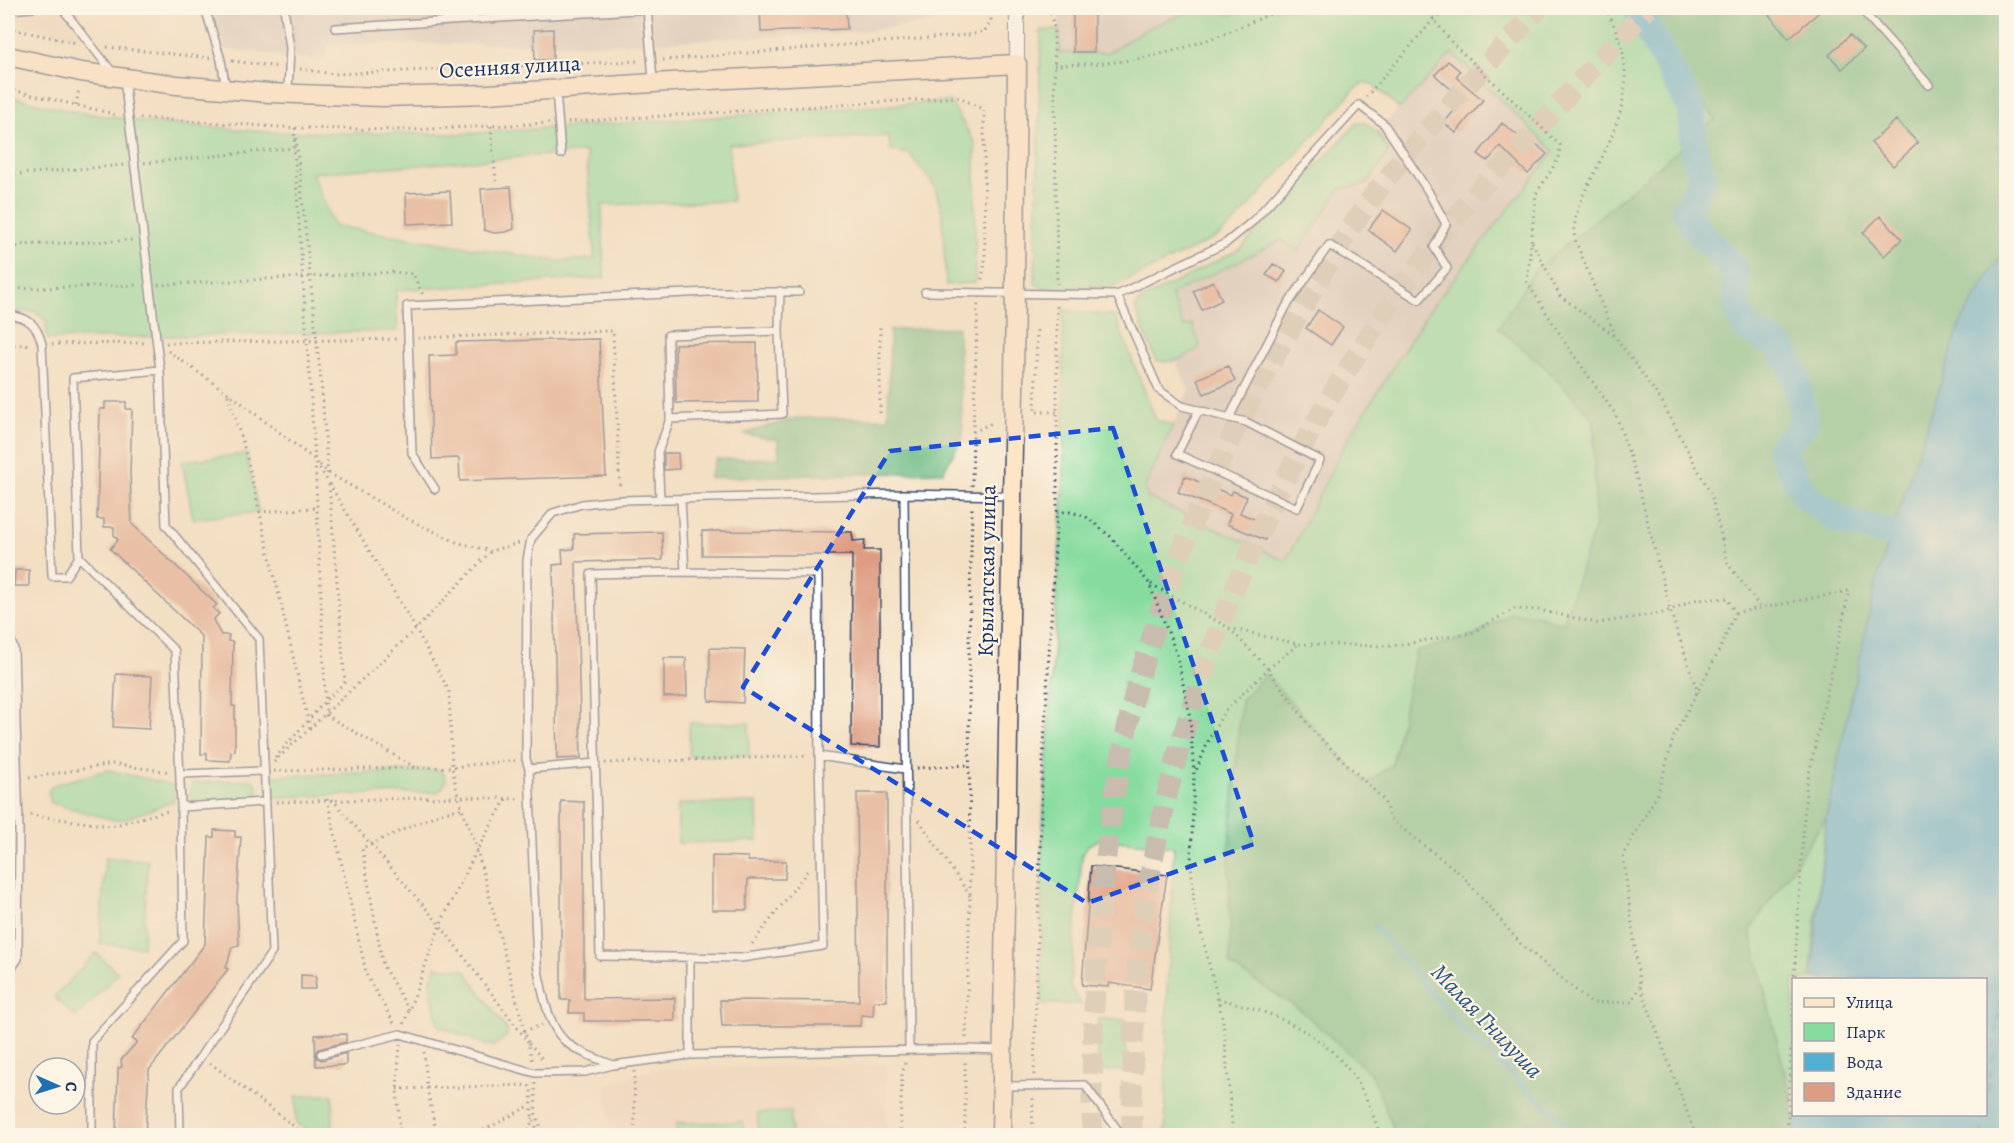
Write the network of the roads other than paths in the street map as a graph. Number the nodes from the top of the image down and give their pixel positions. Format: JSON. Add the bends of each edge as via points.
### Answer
{"nodes":[{"id":1,"x":32,"y":8,"type":"edge"},
{"id":2,"x":62,"y":8,"type":"edge"},
{"id":3,"x":205,"y":8,"type":"edge"},
{"id":4,"x":284,"y":8,"type":"edge"},
{"id":5,"x":647,"y":8,"type":"edge"},
{"id":6,"x":669,"y":8,"type":"edge"},
{"id":7,"x":1017,"y":8,"type":"edge"},
{"id":8,"x":1860,"y":8,"type":"edge"},
{"id":9,"x":8,"y":10,"type":"edge"},
{"id":10,"x":335,"y":28,"type":"dead end"},
{"id":11,"x":8,"y":56,"type":"edge"},
{"id":12,"x":1017,"y":64,"type":"junction"},
{"id":13,"x":121,"y":78,"type":"junction"},
{"id":14,"x":653,"y":83,"type":"junction"},
{"id":15,"x":1929,"y":85,"type":"dead end"},
{"id":16,"x":226,"y":90,"type":"junction"},
{"id":17,"x":556,"y":90,"type":"junction"},
{"id":18,"x":288,"y":94,"type":"junction"},
{"id":19,"x":561,"y":154,"type":"dead end"},
{"id":20,"x":780,"y":291,"type":"junction"},
{"id":21,"x":800,"y":292,"type":"dead end"},
{"id":22,"x":925,"y":292,"type":"dead end"},
{"id":23,"x":1016,"y":293,"type":"junction"},
{"id":24,"x":1117,"y":295,"type":"junction"},
{"id":25,"x":8,"y":315,"type":"edge"},
{"id":26,"x":779,"y":331,"type":"junction"},
{"id":27,"x":160,"y":370,"type":"junction"},
{"id":28,"x":1199,"y":410,"type":"junction"},
{"id":29,"x":1229,"y":418,"type":"junction"},
{"id":30,"x":670,"y":419,"type":"junction"},
{"id":31,"x":435,"y":489,"type":"dead end"},
{"id":32,"x":904,"y":494,"type":"junction"},
{"id":33,"x":1012,"y":496,"type":"junction"},
{"id":34,"x":660,"y":499,"type":"junction"},
{"id":35,"x":681,"y":499,"type":"junction"},
{"id":36,"x":79,"y":557,"type":"junction"},
{"id":37,"x":685,"y":572,"type":"junction"},
{"id":38,"x":8,"y":633,"type":"edge"},
{"id":39,"x":819,"y":756,"type":"junction"},
{"id":40,"x":596,"y":764,"type":"junction"},
{"id":41,"x":529,"y":769,"type":"junction"},
{"id":42,"x":905,"y":769,"type":"junction"},
{"id":43,"x":264,"y":771,"type":"junction"},
{"id":44,"x":180,"y":774,"type":"junction"},
{"id":45,"x":8,"y":780,"type":"edge"},
{"id":46,"x":18,"y":780,"type":"junction"},
{"id":47,"x":265,"y":802,"type":"junction"},
{"id":48,"x":181,"y":807,"type":"junction"},
{"id":49,"x":8,"y":814,"type":"edge"},
{"id":50,"x":19,"y":814,"type":"junction"},
{"id":51,"x":690,"y":957,"type":"junction"},
{"id":52,"x":8,"y":973,"type":"edge"},
{"id":53,"x":909,"y":1050,"type":"junction"},
{"id":54,"x":1002,"y":1050,"type":"junction"},
{"id":55,"x":321,"y":1054,"type":"dead end"},
{"id":56,"x":690,"y":1055,"type":"junction"},
{"id":57,"x":612,"y":1065,"type":"junction"},
{"id":58,"x":1002,"y":1086,"type":"junction"},
{"id":59,"x":1117,"y":1129,"type":"dead end"},
{"id":60,"x":92,"y":1136,"type":"edge"},
{"id":61,"x":180,"y":1136,"type":"edge"},
{"id":62,"x":1001,"y":1136,"type":"edge"}],
"edges":[{"from":1,"to":9,"type":"lane"},
{"from":2,"to":13,"type":"lane"},
{"from":3,"to":16,"type":"lane"},
{"from":4,"to":18,"type":"lane","via":[[290,48]]},
{"from":5,"to":6,"type":"lane"},
{"from":5,"to":10,"type":"lane"},
{"from":5,"to":14,"type":"lane"},
{"from":7,"to":12,"type":"street","name":"Крылатская улица"},
{"from":8,"to":15,"type":"lane"},
{"from":11,"to":13,"type":"main road","name":"Осенняя улица"},
{"from":12,"to":14,"type":"main road","name":"Осенняя улица"},
{"from":12,"to":23,"type":"main road","name":"Крылатская улица"},
{"from":13,"to":16,"type":"main road","name":"Осенняя улица"},
{"from":13,"to":27,"type":"lane","via":[[130,117]]},
{"from":14,"to":17,"type":"main road","name":"Осенняя улица"},
{"from":16,"to":18,"type":"main road","name":"Осенняя улица"},
{"from":17,"to":18,"type":"main road","name":"Осенняя улица","via":[[383,97]]},
{"from":17,"to":19,"type":"lane"},
{"from":20,"to":21,"type":"lane"},
{"from":20,"to":26,"type":"lane"},
{"from":20,"to":31,"type":"lane","via":[[407,306],[412,453]]},
{"from":22,"to":23,"type":"lane"},
{"from":23,"to":24,"type":"lane"},
{"from":23,"to":33,"type":"main road","name":"Крылатская улица"},
{"from":24,"to":28,"type":"lane","via":[[1160,390],[1182,406]]},
{"from":24,"to":29,"type":"lane","via":[[1226,243],[1253,221],[1359,105],[1384,124],[1446,224],[1434,247],[1447,268],[1419,300],[1329,245],[1286,307]]},
{"from":25,"to":36,"type":"lane","via":[[30,320],[39,331],[42,344],[52,576],[66,576]]},
{"from":26,"to":30,"type":"lane","via":[[668,336]]},
{"from":26,"to":30,"type":"lane","via":[[782,414]]},
{"from":27,"to":36,"type":"lane","via":[[73,378]]},
{"from":27,"to":43,"type":"lane","via":[[166,525],[259,639]]},
{"from":28,"to":29,"type":"lane"},
{"from":28,"to":29,"type":"lane","via":[[1177,454],[1297,508],[1320,460],[1246,422]]},
{"from":30,"to":34,"type":"lane","via":[[658,452]]},
{"from":32,"to":33,"type":"lane"},
{"from":32,"to":35,"type":"lane"},
{"from":32,"to":42,"type":"lane"},
{"from":33,"to":54,"type":"main road","name":"Крылатская улица"},
{"from":34,"to":35,"type":"lane"},
{"from":34,"to":41,"type":"lane","via":[[582,504],[554,513],[531,539],[527,560]]},
{"from":35,"to":37,"type":"lane"},
{"from":36,"to":44,"type":"lane","via":[[175,651]]},
{"from":37,"to":39,"type":"lane","via":[[818,574]]},
{"from":37,"to":40,"type":"lane","via":[[591,574]]},
{"from":38,"to":46,"type":"lane","via":[[14,649]]},
{"from":39,"to":42,"type":"lane"},
{"from":39,"to":51,"type":"lane","via":[[824,946],[741,958]]},
{"from":40,"to":41,"type":"lane"},
{"from":40,"to":51,"type":"lane","via":[[600,956]]},
{"from":41,"to":57,"type":"lane","via":[[537,964],[542,992],[563,1039]]},
{"from":42,"to":53,"type":"lane"},
{"from":43,"to":44,"type":"lane"},
{"from":43,"to":47,"type":"lane"},
{"from":44,"to":48,"type":"lane"},
{"from":45,"to":46,"type":"lane"},
{"from":46,"to":50,"type":"lane"},
{"from":47,"to":48,"type":"lane"},
{"from":47,"to":61,"type":"lane","via":[[272,952],[179,1088]]},
{"from":48,"to":60,"type":"lane","via":[[183,941],[92,1041]]},
{"from":49,"to":50,"type":"lane"},
{"from":50,"to":52,"type":"lane","via":[[18,959]]},
{"from":51,"to":56,"type":"lane"},
{"from":53,"to":54,"type":"lane"},
{"from":53,"to":56,"type":"lane"},
{"from":54,"to":58,"type":"main road","name":"Крылатская улица"},
{"from":55,"to":57,"type":"lane","via":[[400,1034],[535,1073],[585,1072]]},
{"from":56,"to":57,"type":"lane"},
{"from":58,"to":59,"type":"lane","via":[[1085,1085]]},
{"from":58,"to":62,"type":"main road","name":"Крылатская улица"}]}
